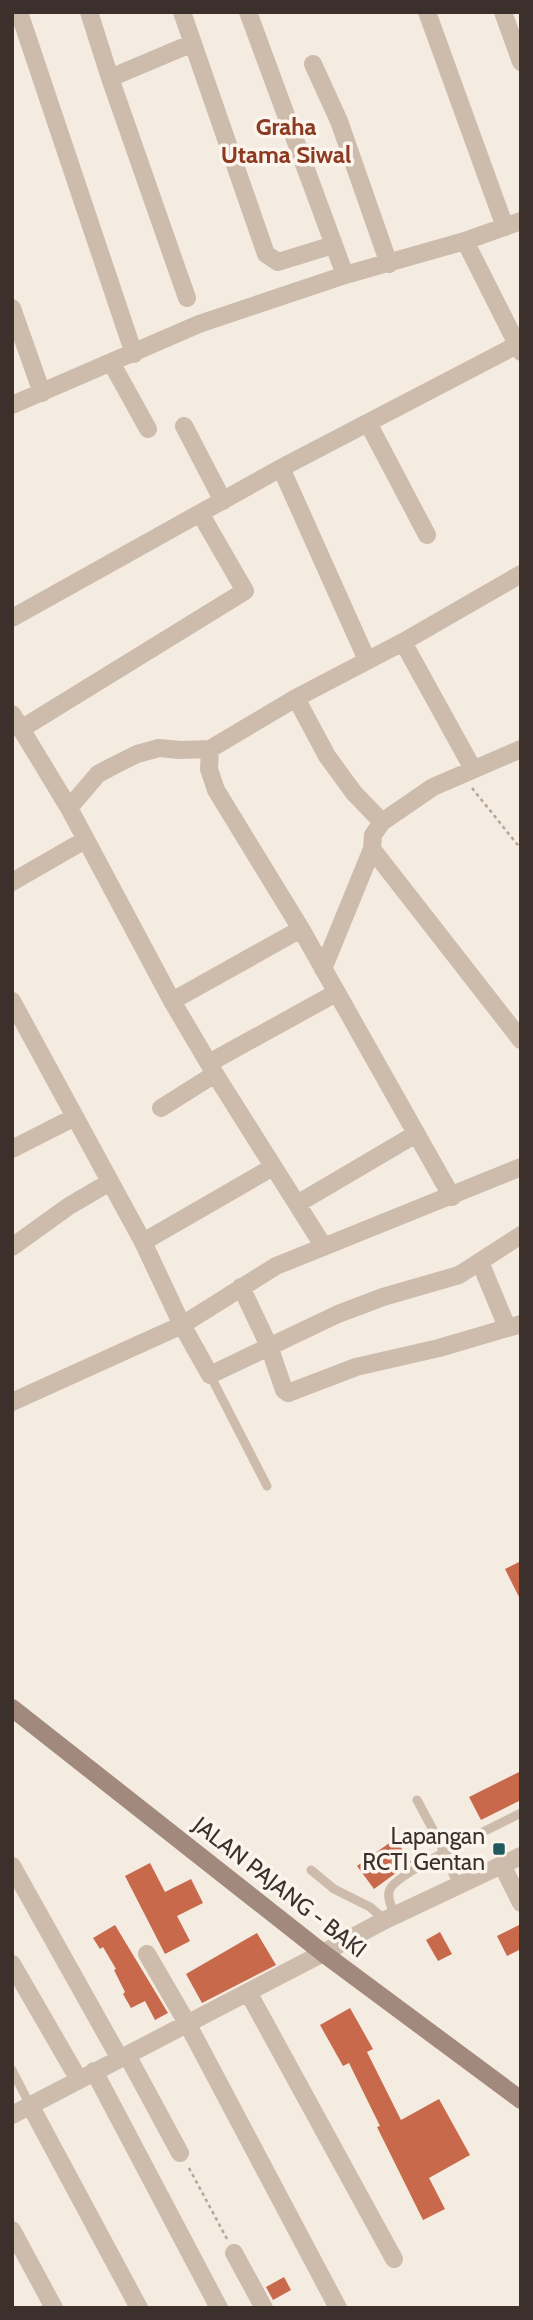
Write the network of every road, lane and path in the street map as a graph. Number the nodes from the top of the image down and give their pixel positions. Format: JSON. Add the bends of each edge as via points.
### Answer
{"nodes":[{"id":1,"x":19,"y":12,"type":"edge"},
{"id":2,"x":89,"y":12,"type":"edge"},
{"id":3,"x":182,"y":12,"type":"edge"},
{"id":4,"x":248,"y":12,"type":"edge"},
{"id":5,"x":427,"y":12,"type":"edge"},
{"id":6,"x":503,"y":12,"type":"edge"},
{"id":7,"x":193,"y":43,"type":"junction"},
{"id":8,"x":521,"y":62,"type":"edge"},
{"id":9,"x":313,"y":64,"type":"dead end"},
{"id":10,"x":110,"y":78,"type":"junction"},
{"id":11,"x":513,"y":224,"type":"edge"},
{"id":12,"x":465,"y":241,"type":"junction"},
{"id":13,"x":333,"y":245,"type":"junction"},
{"id":14,"x":389,"y":264,"type":"junction"},
{"id":15,"x":345,"y":275,"type":"junction"},
{"id":16,"x":187,"y":298,"type":"dead end"},
{"id":17,"x":12,"y":308,"type":"edge"},
{"id":18,"x":519,"y":348,"type":"edge"},
{"id":19,"x":134,"y":354,"type":"junction"},
{"id":20,"x":112,"y":363,"type":"junction"},
{"id":21,"x":42,"y":393,"type":"junction"},
{"id":22,"x":12,"y":405,"type":"edge"},
{"id":23,"x":368,"y":423,"type":"junction"},
{"id":24,"x":184,"y":426,"type":"dead end"},
{"id":25,"x":148,"y":429,"type":"dead end"},
{"id":26,"x":281,"y":468,"type":"junction"},
{"id":27,"x":223,"y":501,"type":"junction"},
{"id":28,"x":200,"y":513,"type":"junction"},
{"id":29,"x":427,"y":535,"type":"dead end"},
{"id":30,"x":521,"y":574,"type":"edge"},
{"id":31,"x":12,"y":618,"type":"edge"},
{"id":32,"x":403,"y":642,"type":"junction"},
{"id":33,"x":367,"y":660,"type":"junction"},
{"id":34,"x":296,"y":698,"type":"junction"},
{"id":35,"x":17,"y":721,"type":"edge"},
{"id":36,"x":210,"y":749,"type":"junction"},
{"id":37,"x":521,"y":749,"type":"edge"},
{"id":38,"x":467,"y":772,"type":"junction"},
{"id":39,"x":69,"y":808,"type":"junction"},
{"id":40,"x":382,"y":822,"type":"junction"},
{"id":41,"x":85,"y":840,"type":"junction"},
{"id":42,"x":372,"y":849,"type":"junction"},
{"id":43,"x":521,"y":849,"type":"edge"},
{"id":44,"x":12,"y":882,"type":"edge"},
{"id":45,"x":301,"y":929,"type":"junction"},
{"id":46,"x":323,"y":969,"type":"junction"},
{"id":47,"x":336,"y":993,"type":"junction"},
{"id":48,"x":12,"y":1001,"type":"edge"},
{"id":49,"x":172,"y":1001,"type":"junction"},
{"id":50,"x":20,"y":1033,"type":"edge"},
{"id":51,"x":521,"y":1040,"type":"edge"},
{"id":52,"x":212,"y":1069,"type":"junction"},
{"id":53,"x":162,"y":1108,"type":"dead end"},
{"id":54,"x":75,"y":1117,"type":"junction"},
{"id":55,"x":416,"y":1134,"type":"junction"},
{"id":56,"x":12,"y":1149,"type":"edge"},
{"id":57,"x":273,"y":1167,"type":"junction"},
{"id":58,"x":521,"y":1167,"type":"edge"},
{"id":59,"x":110,"y":1182,"type":"junction"},
{"id":60,"x":452,"y":1197,"type":"junction"},
{"id":61,"x":297,"y":1204,"type":"junction"},
{"id":62,"x":521,"y":1235,"type":"edge"},
{"id":63,"x":143,"y":1242,"type":"junction"},
{"id":64,"x":12,"y":1247,"type":"edge"},
{"id":65,"x":324,"y":1247,"type":"junction"},
{"id":66,"x":480,"y":1262,"type":"junction"},
{"id":67,"x":241,"y":1287,"type":"junction"},
{"id":68,"x":183,"y":1325,"type":"junction"},
{"id":69,"x":514,"y":1325,"type":"edge"},
{"id":70,"x":269,"y":1346,"type":"junction"},
{"id":71,"x":210,"y":1375,"type":"junction"},
{"id":72,"x":12,"y":1402,"type":"edge"},
{"id":73,"x":267,"y":1486,"type":"dead end"},
{"id":74,"x":12,"y":1708,"type":"edge"},
{"id":75,"x":417,"y":1800,"type":"dead end"},
{"id":76,"x":521,"y":1813,"type":"edge"},
{"id":77,"x":444,"y":1853,"type":"junction"},
{"id":78,"x":521,"y":1856,"type":"edge"},
{"id":79,"x":502,"y":1865,"type":"junction"},
{"id":80,"x":12,"y":1866,"type":"edge"},
{"id":81,"x":311,"y":1870,"type":"dead end"},
{"id":82,"x":458,"y":1885,"type":"junction"},
{"id":83,"x":521,"y":1903,"type":"edge"},
{"id":84,"x":390,"y":1917,"type":"junction"},
{"id":85,"x":323,"y":1953,"type":"junction"},
{"id":86,"x":147,"y":1954,"type":"dead end"},
{"id":87,"x":12,"y":1965,"type":"edge"},
{"id":88,"x":248,"y":1992,"type":"junction"},
{"id":89,"x":187,"y":2023,"type":"junction"},
{"id":90,"x":123,"y":2057,"type":"junction"},
{"id":91,"x":12,"y":2070,"type":"edge"},
{"id":92,"x":87,"y":2075,"type":"junction"},
{"id":93,"x":521,"y":2100,"type":"edge"},
{"id":94,"x":30,"y":2105,"type":"junction"},
{"id":95,"x":12,"y":2115,"type":"edge"},
{"id":96,"x":180,"y":2153,"type":"joint"},
{"id":97,"x":12,"y":2230,"type":"edge"},
{"id":98,"x":234,"y":2253,"type":"joint"},
{"id":99,"x":394,"y":2259,"type":"dead end"},
{"id":100,"x":54,"y":2308,"type":"edge"},
{"id":101,"x":139,"y":2308,"type":"edge"},
{"id":102,"x":219,"y":2308,"type":"edge"},
{"id":103,"x":264,"y":2308,"type":"edge"},
{"id":104,"x":338,"y":2308,"type":"edge"}],
"edges":[{"from":1,"to":19,"type":"street"},
{"from":2,"to":10,"type":"street"},
{"from":3,"to":7,"type":"street"},
{"from":4,"to":13,"type":"street"},
{"from":5,"to":11,"type":"street"},
{"from":6,"to":8,"type":"street"},
{"from":7,"to":10,"type":"street"},
{"from":7,"to":13,"type":"street","via":[[266,254],[278,261]]},
{"from":9,"to":14,"type":"street","via":[[339,121]]},
{"from":10,"to":16,"type":"street"},
{"from":11,"to":12,"type":"street"},
{"from":12,"to":14,"type":"street"},
{"from":12,"to":18,"type":"street"},
{"from":13,"to":15,"type":"street"},
{"from":14,"to":15,"type":"street"},
{"from":15,"to":19,"type":"street","via":[[199,324]]},
{"from":17,"to":21,"type":"street"},
{"from":18,"to":23,"type":"street"},
{"from":19,"to":20,"type":"street"},
{"from":20,"to":21,"type":"street"},
{"from":20,"to":25,"type":"street"},
{"from":21,"to":22,"type":"street"},
{"from":23,"to":26,"type":"street"},
{"from":23,"to":29,"type":"street"},
{"from":24,"to":27,"type":"street"},
{"from":26,"to":27,"type":"street"},
{"from":26,"to":33,"type":"street"},
{"from":27,"to":28,"type":"street"},
{"from":28,"to":31,"type":"street"},
{"from":28,"to":35,"type":"street","via":[[245,591]]},
{"from":30,"to":32,"type":"street"},
{"from":32,"to":33,"type":"street"},
{"from":32,"to":38,"type":"street"},
{"from":33,"to":34,"type":"street"},
{"from":34,"to":36,"type":"street"},
{"from":34,"to":40,"type":"street","via":[[327,756]]},
{"from":35,"to":39,"type":"street"},
{"from":36,"to":39,"type":"street","via":[[159,748],[137,754],[98,774]]},
{"from":36,"to":45,"type":"street","via":[[209,769],[216,790]]},
{"from":37,"to":38,"type":"street"},
{"from":38,"to":40,"type":"street","via":[[433,787]]},
{"from":38,"to":43,"type":"path"},
{"from":39,"to":41,"type":"street"},
{"from":40,"to":42,"type":"street","via":[[373,835]]},
{"from":41,"to":44,"type":"street"},
{"from":41,"to":49,"type":"street"},
{"from":42,"to":46,"type":"street"},
{"from":42,"to":51,"type":"street"},
{"from":45,"to":46,"type":"street"},
{"from":45,"to":49,"type":"street"},
{"from":46,"to":47,"type":"street"},
{"from":47,"to":52,"type":"street"},
{"from":47,"to":55,"type":"street"},
{"from":48,"to":50,"type":"street"},
{"from":49,"to":52,"type":"street"},
{"from":50,"to":54,"type":"street"},
{"from":52,"to":53,"type":"street"},
{"from":52,"to":57,"type":"street"},
{"from":54,"to":56,"type":"street"},
{"from":54,"to":59,"type":"street"},
{"from":55,"to":60,"type":"street"},
{"from":55,"to":61,"type":"street"},
{"from":57,"to":61,"type":"street"},
{"from":57,"to":63,"type":"street"},
{"from":58,"to":60,"type":"street"},
{"from":59,"to":63,"type":"street"},
{"from":59,"to":64,"type":"street"},
{"from":60,"to":65,"type":"street"},
{"from":61,"to":65,"type":"street"},
{"from":62,"to":66,"type":"street"},
{"from":63,"to":68,"type":"street"},
{"from":65,"to":67,"type":"street","via":[[276,1266]]},
{"from":66,"to":69,"type":"street"},
{"from":66,"to":70,"type":"street","via":[[459,1275],[383,1297]]},
{"from":67,"to":68,"type":"street"},
{"from":67,"to":70,"type":"street"},
{"from":68,"to":71,"type":"street"},
{"from":68,"to":72,"type":"street"},
{"from":69,"to":70,"type":"street","via":[[355,1367],[288,1394]]},
{"from":70,"to":71,"type":"street"},
{"from":71,"to":73,"type":"lane"},
{"from":74,"to":85,"type":"main road","name":"JALAN PAJANG - BAKI"},
{"from":75,"to":77,"type":"lane"},
{"from":76,"to":77,"type":"lane"},
{"from":77,"to":82,"type":"lane"},
{"from":77,"to":84,"type":"lane","via":[[391,1887]]},
{"from":78,"to":79,"type":"street"},
{"from":79,"to":82,"type":"street"},
{"from":79,"to":83,"type":"street"},
{"from":80,"to":90,"type":"street"},
{"from":81,"to":84,"type":"lane","via":[[334,1889]]},
{"from":82,"to":84,"type":"street"},
{"from":84,"to":85,"type":"street"},
{"from":85,"to":88,"type":"street"},
{"from":85,"to":93,"type":"main road","name":"JALAN PAJANG - BAKI"},
{"from":86,"to":89,"type":"street"},
{"from":87,"to":92,"type":"street"},
{"from":88,"to":89,"type":"street"},
{"from":88,"to":99,"type":"street"},
{"from":89,"to":90,"type":"street"},
{"from":89,"to":104,"type":"street"},
{"from":90,"to":92,"type":"street"},
{"from":90,"to":96,"type":"street"},
{"from":91,"to":94,"type":"lane"},
{"from":92,"to":94,"type":"street"},
{"from":92,"to":102,"type":"street"},
{"from":94,"to":95,"type":"street"},
{"from":94,"to":101,"type":"street"},
{"from":96,"to":98,"type":"path"},
{"from":97,"to":100,"type":"street"},
{"from":98,"to":103,"type":"street"}]}
